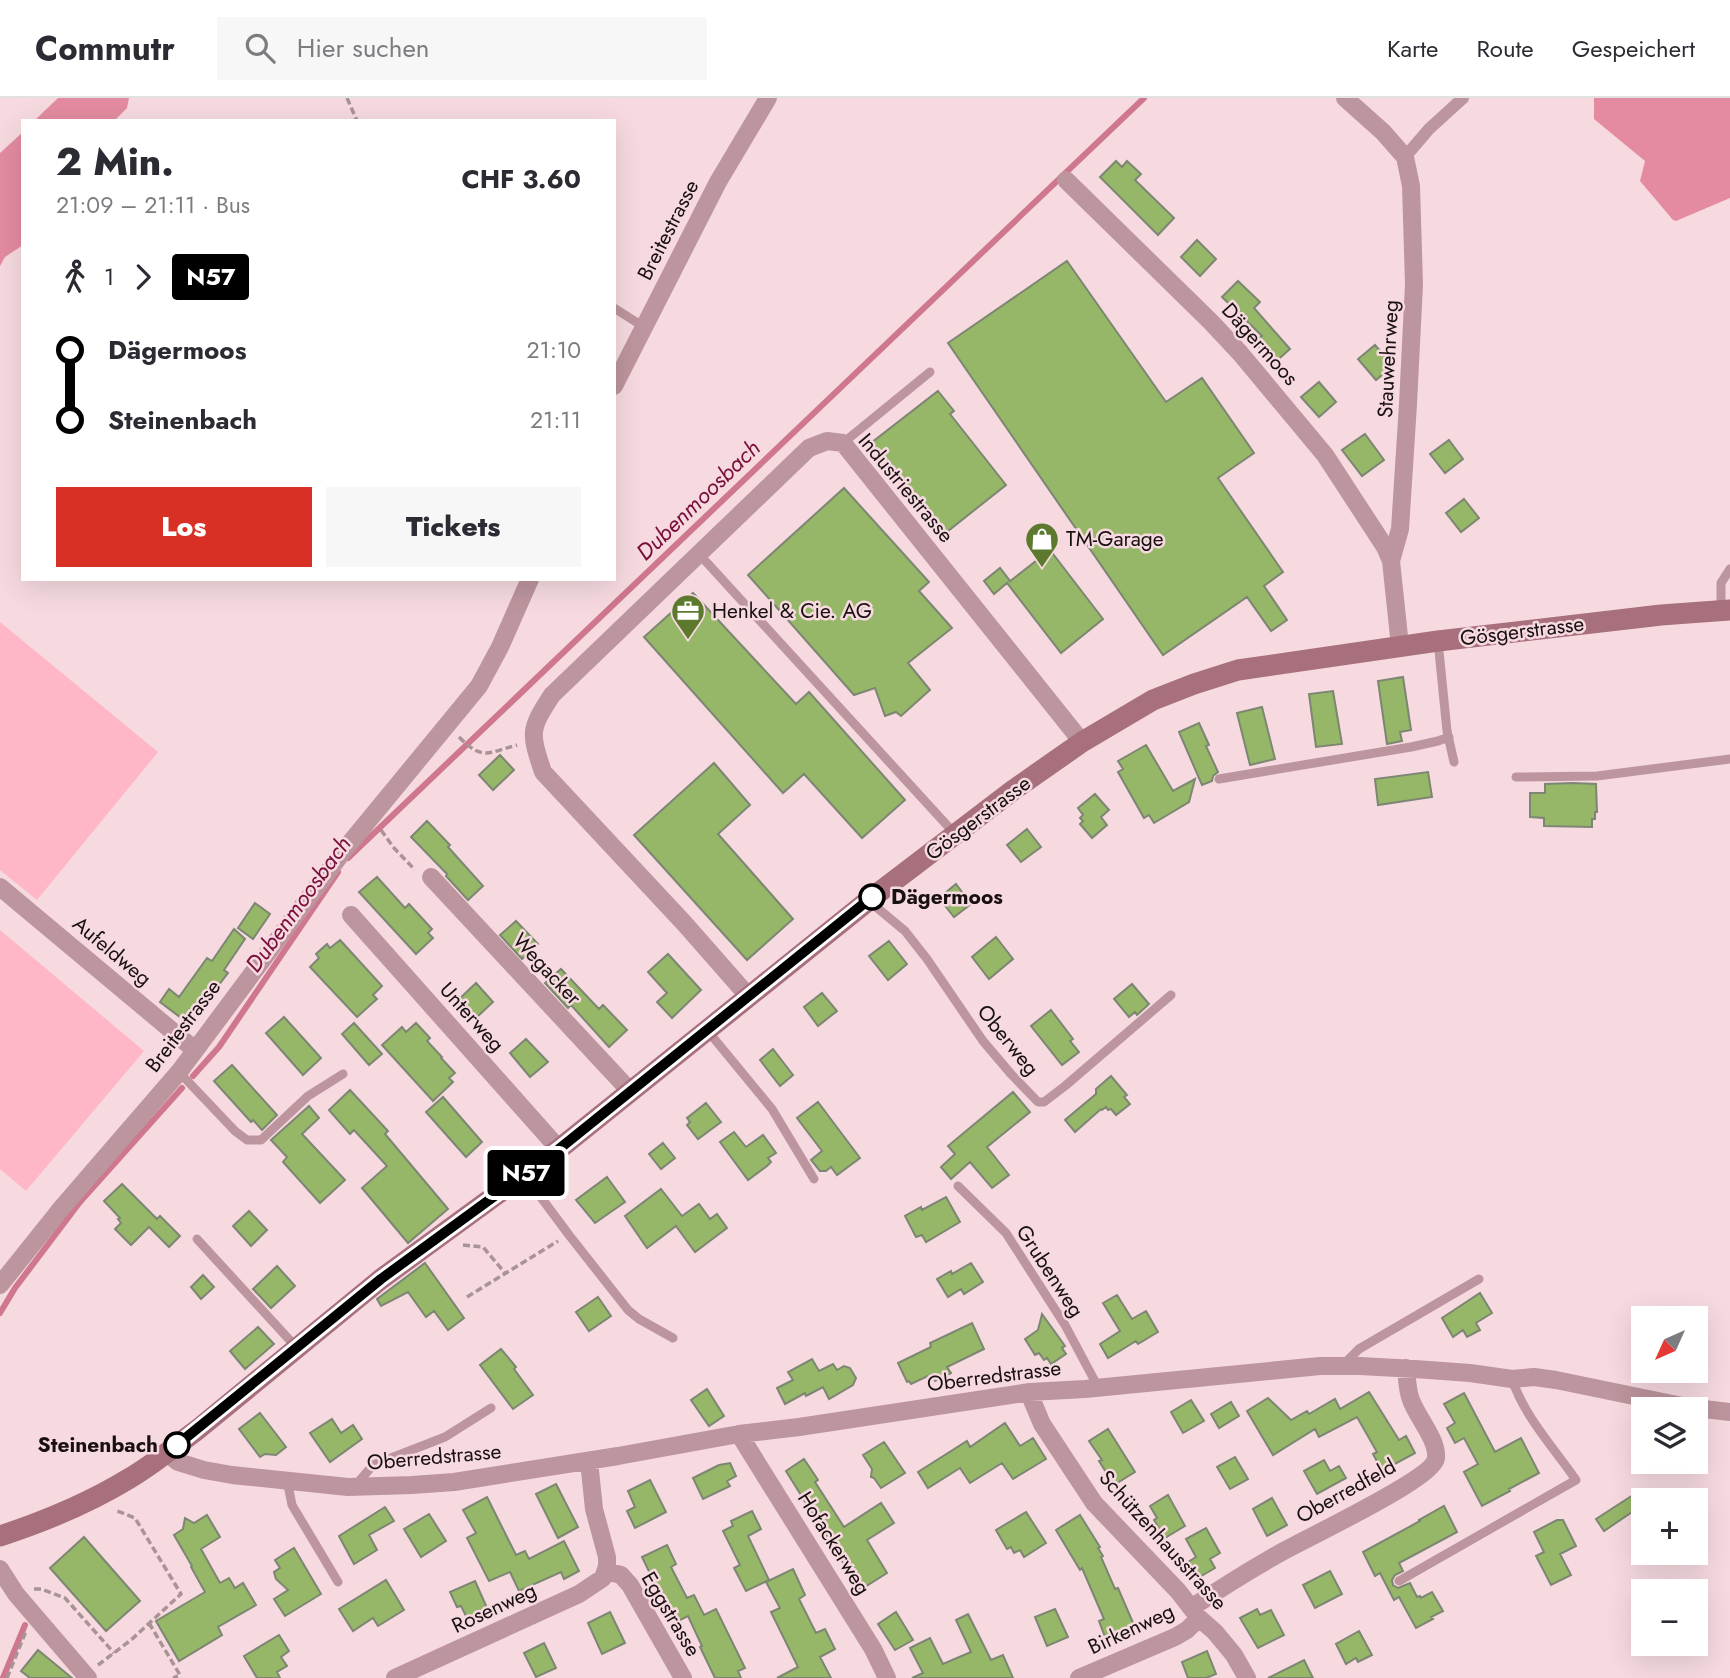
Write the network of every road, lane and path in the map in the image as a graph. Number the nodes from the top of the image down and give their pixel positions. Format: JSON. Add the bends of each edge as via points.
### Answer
{"nodes":[{"id":1,"x":347,"y":98,"type":"edge"},
{"id":2,"x":768,"y":98,"type":"edge"},
{"id":3,"x":1345,"y":98,"type":"edge"},
{"id":4,"x":1463,"y":98,"type":"edge"},
{"id":5,"x":357,"y":119,"type":"edge"},
{"id":6,"x":1405,"y":158,"type":"junction"},
{"id":7,"x":1066,"y":180,"type":"dead end"},
{"id":8,"x":616,"y":309,"type":"edge"},
{"id":9,"x":644,"y":327,"type":"junction"},
{"id":10,"x":930,"y":372,"type":"dead end"},
{"id":11,"x":616,"y":382,"type":"edge"},
{"id":12,"x":843,"y":443,"type":"junction"},
{"id":13,"x":699,"y":554,"type":"junction"},
{"id":14,"x":1391,"y":561,"type":"junction"},
{"id":15,"x":1730,"y":569,"type":"edge"},
{"id":16,"x":529,"y":581,"type":"edge"},
{"id":17,"x":1725,"y":610,"type":"edge"},
{"id":18,"x":1438,"y":640,"type":"junction"},
{"id":19,"x":1400,"y":646,"type":"junction"},
{"id":20,"x":1449,"y":737,"type":"junction"},
{"id":21,"x":460,"y":739,"type":"dead end"},
{"id":22,"x":533,"y":741,"type":"junction"},
{"id":23,"x":1082,"y":742,"type":"junction"},
{"id":24,"x":1730,"y":758,"type":"edge"},
{"id":25,"x":1454,"y":762,"type":"dead end"},
{"id":26,"x":1516,"y":777,"type":"dead end"},
{"id":27,"x":1219,"y":779,"type":"dead end"},
{"id":28,"x":384,"y":833,"type":"dead end"},
{"id":29,"x":955,"y":834,"type":"junction"},
{"id":30,"x":431,"y":877,"type":"joint"},
{"id":31,"x":0,"y":887,"type":"edge"},
{"id":32,"x":869,"y":900,"type":"junction"},
{"id":33,"x":351,"y":915,"type":"dead end"},
{"id":34,"x":1171,"y":995,"type":"dead end"},
{"id":35,"x":749,"y":997,"type":"junction"},
{"id":36,"x":707,"y":1030,"type":"junction"},
{"id":37,"x":195,"y":1050,"type":"junction"},
{"id":38,"x":179,"y":1072,"type":"junction"},
{"id":39,"x":343,"y":1074,"type":"dead end"},
{"id":40,"x":631,"y":1091,"type":"junction"},
{"id":41,"x":559,"y":1149,"type":"junction"},
{"id":42,"x":524,"y":1174,"type":"junction"},
{"id":43,"x":814,"y":1179,"type":"dead end"},
{"id":44,"x":958,"y":1185,"type":"dead end"},
{"id":45,"x":569,"y":1234,"type":"junction"},
{"id":46,"x":197,"y":1239,"type":"dead end"},
{"id":47,"x":454,"y":1251,"type":"dead end"},
{"id":48,"x":505,"y":1273,"type":"junction"},
{"id":49,"x":1479,"y":1279,"type":"dead end"},
{"id":50,"x":0,"y":1285,"type":"edge"},
{"id":51,"x":467,"y":1297,"type":"dead end"},
{"id":52,"x":673,"y":1338,"type":"dead end"},
{"id":53,"x":297,"y":1348,"type":"junction"},
{"id":54,"x":1345,"y":1366,"type":"junction"},
{"id":55,"x":1406,"y":1368,"type":"junction"},
{"id":56,"x":1512,"y":1379,"type":"junction"},
{"id":57,"x":1098,"y":1387,"type":"junction"},
{"id":58,"x":1029,"y":1393,"type":"junction"},
{"id":59,"x":491,"y":1408,"type":"dead end"},
{"id":60,"x":1730,"y":1412,"type":"edge"},
{"id":61,"x":739,"y":1434,"type":"junction"},
{"id":62,"x":167,"y":1453,"type":"junction"},
{"id":63,"x":589,"y":1461,"type":"junction"},
{"id":64,"x":287,"y":1480,"type":"junction"},
{"id":65,"x":354,"y":1487,"type":"junction"},
{"id":66,"x":91,"y":1500,"type":"junction"},
{"id":67,"x":0,"y":1536,"type":"edge"},
{"id":68,"x":0,"y":1569,"type":"edge"},
{"id":69,"x":606,"y":1571,"type":"junction"},
{"id":70,"x":1399,"y":1581,"type":"dead end"},
{"id":71,"x":338,"y":1582,"type":"dead end"},
{"id":72,"x":13,"y":1589,"type":"junction"},
{"id":73,"x":33,"y":1613,"type":"junction"},
{"id":74,"x":1195,"y":1613,"type":"junction"},
{"id":75,"x":149,"y":1623,"type":"junction"},
{"id":76,"x":114,"y":1653,"type":"junction"},
{"id":77,"x":883,"y":1674,"type":"edge"},
{"id":78,"x":87,"y":1676,"type":"edge"},
{"id":79,"x":7,"y":1678,"type":"edge"},
{"id":80,"x":173,"y":1678,"type":"edge"},
{"id":81,"x":395,"y":1678,"type":"edge"},
{"id":82,"x":683,"y":1678,"type":"edge"},
{"id":83,"x":1079,"y":1678,"type":"edge"},
{"id":84,"x":1247,"y":1678,"type":"edge"}],
"edges":[{"from":1,"to":5,"type":"path"},
{"from":2,"to":9,"type":"street","name":"Breitestrasse","via":[[718,182]]},
{"from":3,"to":6,"type":"street"},
{"from":4,"to":6,"type":"street"},
{"from":6,"to":14,"type":"street","name":"Stauwehrweg","via":[[1411,186],[1414,284],[1400,529]]},
{"from":7,"to":14,"type":"street","name":"Dägermoos","via":[[1211,322],[1284,404],[1325,455]]},
{"from":8,"to":9,"type":"lane"},
{"from":9,"to":11,"type":"street","name":"Breitestrasse"},
{"from":10,"to":12,"type":"lane"},
{"from":12,"to":13,"type":"street","name":"Industriestrasse","via":[[827,441],[809,448]]},
{"from":12,"to":23,"type":"street","name":"Industriestrasse"},
{"from":13,"to":22,"type":"street","name":"Industriestrasse","via":[[552,695],[536,719]]},
{"from":13,"to":29,"type":"lane"},
{"from":14,"to":19,"type":"street","name":"Stauwehrweg"},
{"from":15,"to":17,"type":"lane","via":[[1721,583]]},
{"from":16,"to":37,"type":"street","name":"Breitestrasse","via":[[479,686],[345,849]]},
{"from":17,"to":18,"type":"main road","name":"Gösgerstrasse"},
{"from":18,"to":19,"type":"main road","name":"Gösgerstrasse"},
{"from":18,"to":20,"type":"lane"},
{"from":19,"to":23,"type":"main road","name":"Gösgerstrasse","via":[[1238,670],[1153,700]]},
{"from":20,"to":25,"type":"lane"},
{"from":20,"to":27,"type":"lane"},
{"from":21,"to":22,"type":"path","via":[[482,754]]},
{"from":22,"to":35,"type":"street","via":[[543,772]]},
{"from":23,"to":29,"type":"main road","name":"Gösgerstrasse"},
{"from":24,"to":26,"type":"lane","via":[[1597,776]]},
{"from":28,"to":30,"type":"path","via":[[420,875]]},
{"from":29,"to":32,"type":"main road","name":"Gösgerstrasse"},
{"from":30,"to":40,"type":"street","name":"Wegacker"},
{"from":31,"to":37,"type":"street","name":"Aufeldweg"},
{"from":32,"to":34,"type":"lane","name":"Oberweg","via":[[905,931],[983,1041],[1038,1102],[1065,1086]]},
{"from":32,"to":35,"type":"main road","name":"Gösgerstrasse"},
{"from":33,"to":41,"type":"street","name":"Unterweg"},
{"from":35,"to":36,"type":"main road","name":"Gösgerstrasse"},
{"from":36,"to":40,"type":"main road","name":"Gösgerstrasse"},
{"from":36,"to":43,"type":"lane","via":[[772,1110]]},
{"from":37,"to":38,"type":"street","name":"Breitestrasse"},
{"from":38,"to":39,"type":"lane","via":[[247,1140],[261,1140],[309,1096]]},
{"from":38,"to":50,"type":"street","name":"Breitestrasse"},
{"from":40,"to":41,"type":"main road","name":"Gösgerstrasse"},
{"from":41,"to":42,"type":"main road","name":"Gösgerstrasse"},
{"from":42,"to":45,"type":"lane"},
{"from":42,"to":53,"type":"main road","name":"Gösgerstrasse","via":[[381,1279]]},
{"from":44,"to":57,"type":"lane","name":"Grubenweg","via":[[1006,1233]]},
{"from":45,"to":48,"type":"path"},
{"from":45,"to":52,"type":"lane","via":[[628,1310]]},
{"from":46,"to":53,"type":"lane"},
{"from":47,"to":48,"type":"path","via":[[463,1244],[483,1247]]},
{"from":48,"to":51,"type":"path"},
{"from":49,"to":54,"type":"lane","via":[[1359,1349]]},
{"from":53,"to":62,"type":"main road","name":"Gösgerstrasse"},
{"from":54,"to":55,"type":"street","name":"Oberredstrasse"},
{"from":54,"to":57,"type":"street","name":"Oberredstrasse"},
{"from":55,"to":56,"type":"street","name":"Oberredstrasse"},
{"from":55,"to":74,"type":"street","name":"Oberredfeld","via":[[1411,1401],[1435,1446],[1433,1465],[1369,1506],[1274,1556]]},
{"from":56,"to":60,"type":"street","name":"Oberredstrasse","via":[[1556,1380]]},
{"from":56,"to":70,"type":"lane","via":[[1530,1415],[1576,1480]]},
{"from":57,"to":58,"type":"street","name":"Oberredstrasse"},
{"from":58,"to":61,"type":"street","name":"Oberredstrasse"},
{"from":58,"to":74,"type":"street","name":"Schützenhausstrasse","via":[[1042,1424],[1094,1503]]},
{"from":59,"to":65,"type":"lane","via":[[445,1437],[373,1465]]},
{"from":61,"to":63,"type":"street","name":"Oberredstrasse"},
{"from":61,"to":77,"type":"street","name":"Hofackerweg","via":[[873,1649]]},
{"from":62,"to":64,"type":"street","name":"Oberredstrasse","via":[[178,1462],[204,1470]]},
{"from":62,"to":66,"type":"main road","name":"Gösgerstrasse"},
{"from":63,"to":65,"type":"street","name":"Oberredstrasse","via":[[454,1482]]},
{"from":63,"to":69,"type":"street","name":"Eggstrasse"},
{"from":64,"to":65,"type":"street","name":"Oberredstrasse"},
{"from":64,"to":71,"type":"lane","via":[[292,1505]]},
{"from":66,"to":67,"type":"main road","name":"Gösgerstrasse"},
{"from":66,"to":75,"type":"path","via":[[135,1518],[181,1594]]},
{"from":68,"to":72,"type":"street"},
{"from":69,"to":81,"type":"street","name":"Rosenweg","via":[[599,1582],[579,1594]]},
{"from":69,"to":82,"type":"street","name":"Eggstrasse","via":[[621,1575],[630,1585]]},
{"from":72,"to":73,"type":"street"},
{"from":72,"to":76,"type":"path","via":[[41,1589],[65,1598]]},
{"from":73,"to":78,"type":"street"},
{"from":73,"to":79,"type":"path"},
{"from":74,"to":83,"type":"street","name":"Birkenweg","via":[[1187,1630],[1175,1637]]},
{"from":74,"to":84,"type":"street","name":"Schützenhausstrasse","via":[[1215,1632]]},
{"from":75,"to":76,"type":"path"},
{"from":75,"to":80,"type":"path","via":[[180,1675]]},
{"from":76,"to":78,"type":"path"}]}
